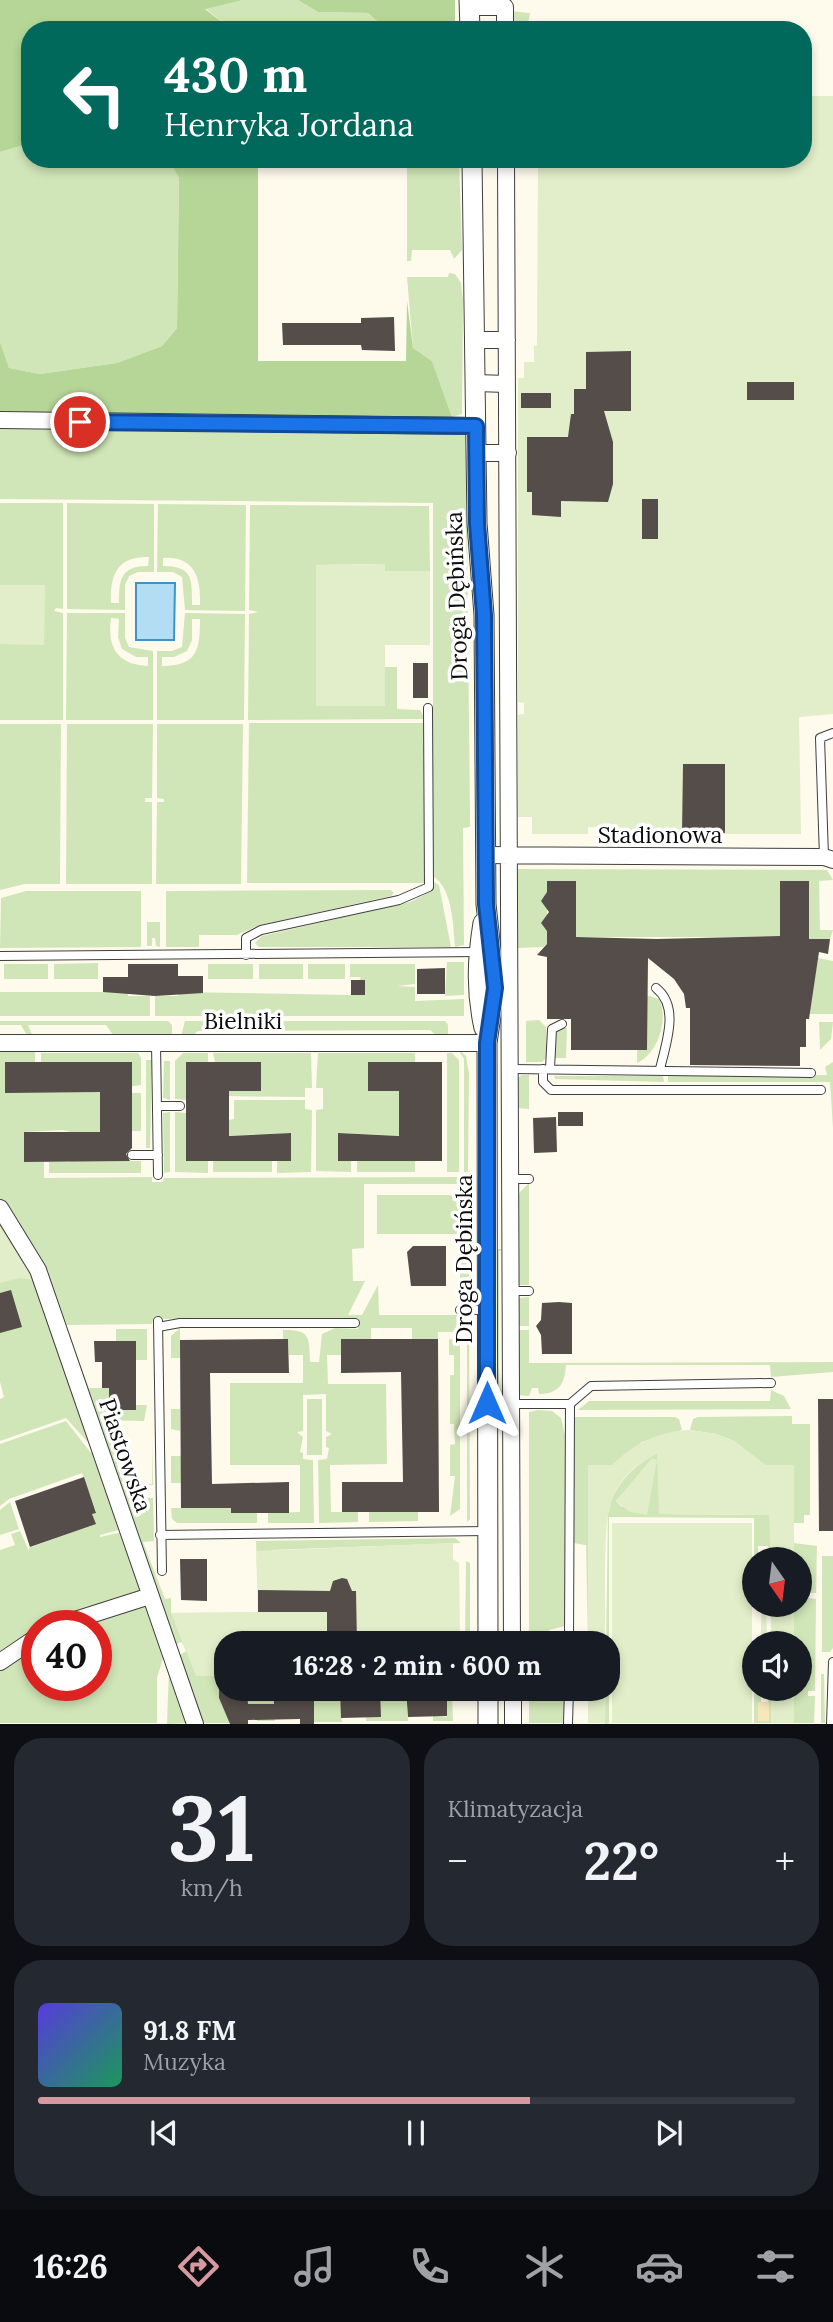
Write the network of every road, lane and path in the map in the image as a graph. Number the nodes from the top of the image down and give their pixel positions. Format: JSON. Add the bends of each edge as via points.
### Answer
{"nodes":[{"id":1,"x":469,"y":3,"type":"edge"},
{"id":2,"x":470,"y":21,"type":"edge"},
{"id":3,"x":505,"y":21,"type":"edge"},
{"id":4,"x":472,"y":168,"type":"edge"},
{"id":5,"x":506,"y":168,"type":"edge"},
{"id":6,"x":476,"y":340,"type":"junction"},
{"id":7,"x":507,"y":340,"type":"junction"},
{"id":8,"x":476,"y":383,"type":"junction"},
{"id":9,"x":507,"y":384,"type":"junction"},
{"id":10,"x":0,"y":420,"type":"edge"},
{"id":11,"x":476,"y":426,"type":"junction"},
{"id":12,"x":477,"y":453,"type":"junction"},
{"id":13,"x":508,"y":453,"type":"junction"},
{"id":14,"x":428,"y":708,"type":"dead end"},
{"id":15,"x":833,"y":733,"type":"edge"},
{"id":16,"x":485,"y":778,"type":"junction"},
{"id":17,"x":510,"y":778,"type":"junction"},
{"id":18,"x":486,"y":855,"type":"junction"},
{"id":19,"x":511,"y":856,"type":"junction"},
{"id":20,"x":829,"y":858,"type":"edge"},
{"id":21,"x":486,"y":952,"type":"junction"},
{"id":22,"x":246,"y":955,"type":"junction"},
{"id":23,"x":0,"y":956,"type":"edge"},
{"id":24,"x":656,"y":988,"type":"dead end"},
{"id":25,"x":562,"y":1024,"type":"dead end"},
{"id":26,"x":0,"y":1043,"type":"edge"},
{"id":27,"x":156,"y":1043,"type":"junction"},
{"id":28,"x":487,"y":1043,"type":"junction"},
{"id":29,"x":486,"y":1069,"type":"junction"},
{"id":30,"x":512,"y":1069,"type":"junction"},
{"id":31,"x":546,"y":1069,"type":"junction"},
{"id":32,"x":660,"y":1069,"type":"junction"},
{"id":33,"x":811,"y":1073,"type":"dead end"},
{"id":34,"x":821,"y":1090,"type":"dead end"},
{"id":35,"x":157,"y":1106,"type":"junction"},
{"id":36,"x":180,"y":1107,"type":"dead end"},
{"id":37,"x":132,"y":1155,"type":"dead end"},
{"id":38,"x":158,"y":1155,"type":"junction"},
{"id":39,"x":512,"y":1161,"type":"junction"},
{"id":40,"x":487,"y":1170,"type":"junction"},
{"id":41,"x":158,"y":1175,"type":"dead end"},
{"id":42,"x":520,"y":1179,"type":"junction"},
{"id":43,"x":0,"y":1208,"type":"edge"},
{"id":44,"x":460,"y":1310,"type":"dead end"},
{"id":45,"x":487,"y":1310,"type":"junction"},
{"id":46,"x":355,"y":1323,"type":"dead end"},
{"id":47,"x":771,"y":1383,"type":"dead end"},
{"id":48,"x":487,"y":1403,"type":"junction"},
{"id":49,"x":512,"y":1404,"type":"junction"},
{"id":50,"x":570,"y":1404,"type":"junction"},
{"id":51,"x":488,"y":1531,"type":"junction"},
{"id":52,"x":160,"y":1535,"type":"junction"},
{"id":53,"x":162,"y":1571,"type":"dead end"},
{"id":54,"x":150,"y":1595,"type":"junction"},
{"id":55,"x":105,"y":1610,"type":"edge"},
{"id":56,"x":488,"y":1631,"type":"edge"},
{"id":57,"x":512,"y":1631,"type":"edge"},
{"id":58,"x":569,"y":1631,"type":"edge"},
{"id":59,"x":21,"y":1648,"type":"edge"},
{"id":60,"x":0,"y":1662,"type":"edge"},
{"id":61,"x":833,"y":1662,"type":"edge"},
{"id":62,"x":488,"y":1701,"type":"edge"},
{"id":63,"x":513,"y":1701,"type":"edge"},
{"id":64,"x":569,"y":1701,"type":"edge"},
{"id":65,"x":195,"y":1724,"type":"edge"},
{"id":66,"x":488,"y":1724,"type":"edge"},
{"id":67,"x":513,"y":1724,"type":"edge"},
{"id":68,"x":568,"y":1724,"type":"edge"},
{"id":69,"x":831,"y":1724,"type":"edge"}],
"edges":[{"from":1,"to":2,"type":"street"},
{"from":1,"to":3,"type":"street","via":[[505,7]]},
{"from":4,"to":6,"type":"street","name":"Droga Dębińska"},
{"from":5,"to":7,"type":"street"},
{"from":6,"to":7,"type":"street"},
{"from":6,"to":8,"type":"street","name":"Droga Dębińska"},
{"from":7,"to":9,"type":"street"},
{"from":8,"to":9,"type":"street"},
{"from":8,"to":11,"type":"street","name":"Droga Dębińska"},
{"from":9,"to":13,"type":"street"},
{"from":10,"to":11,"type":"street"},
{"from":11,"to":12,"type":"street","name":"Droga Dębińska"},
{"from":12,"to":13,"type":"street"},
{"from":12,"to":16,"type":"street","name":"Droga Dębińska"},
{"from":13,"to":17,"type":"street"},
{"from":14,"to":22,"type":"lane","via":[[429,887],[399,900],[261,930],[246,938]]},
{"from":15,"to":20,"type":"lane","via":[[820,738]]},
{"from":16,"to":17,"type":"street"},
{"from":16,"to":18,"type":"street","name":"Droga Dębińska"},
{"from":17,"to":19,"type":"street"},
{"from":18,"to":19,"type":"street","name":"Stadionowa"},
{"from":18,"to":21,"type":"street","name":"Droga Dębińska"},
{"from":19,"to":20,"type":"street","name":"Stadionowa"},
{"from":19,"to":30,"type":"street"},
{"from":21,"to":22,"type":"lane"},
{"from":21,"to":28,"type":"street","name":"Droga Dębińska","via":[[477,996]]},
{"from":22,"to":23,"type":"lane"},
{"from":24,"to":32,"type":"lane","via":[[665,995],[670,1011]]},
{"from":25,"to":31,"type":"lane","via":[[552,1029]]},
{"from":26,"to":27,"type":"street","name":"Bielniki"},
{"from":27,"to":28,"type":"street","name":"Bielniki"},
{"from":27,"to":35,"type":"lane"},
{"from":28,"to":29,"type":"street","name":"Droga Dębińska"},
{"from":29,"to":30,"type":"street"},
{"from":29,"to":40,"type":"street","name":"Droga Dębińska"},
{"from":30,"to":31,"type":"lane"},
{"from":30,"to":39,"type":"street"},
{"from":31,"to":32,"type":"lane"},
{"from":31,"to":34,"type":"lane","via":[[543,1082],[551,1090]]},
{"from":32,"to":33,"type":"lane"},
{"from":35,"to":36,"type":"lane"},
{"from":35,"to":38,"type":"lane"},
{"from":37,"to":38,"type":"lane"},
{"from":38,"to":41,"type":"lane"},
{"from":39,"to":40,"type":"street"},
{"from":39,"to":42,"type":"street"},
{"from":40,"to":42,"type":"street"},
{"from":40,"to":45,"type":"street","name":"Droga Dębińska"},
{"from":42,"to":49,"type":"street","via":[[520,1291]]},
{"from":43,"to":54,"type":"street","name":"Piastowska","via":[[38,1270]]},
{"from":44,"to":45,"type":"lane"},
{"from":45,"to":48,"type":"street","name":"Droga Dębińska"},
{"from":46,"to":52,"type":"lane","via":[[158,1324]]},
{"from":47,"to":50,"type":"lane","via":[[591,1386]]},
{"from":48,"to":49,"type":"street"},
{"from":48,"to":51,"type":"street","name":"Droga Dębińska"},
{"from":49,"to":50,"type":"lane"},
{"from":49,"to":57,"type":"street"},
{"from":50,"to":58,"type":"lane"},
{"from":51,"to":52,"type":"lane"},
{"from":51,"to":56,"type":"street","name":"Droga Dębińska"},
{"from":52,"to":53,"type":"lane"},
{"from":54,"to":55,"type":"street"},
{"from":54,"to":65,"type":"street","name":"Piastowska"},
{"from":59,"to":60,"type":"street"},
{"from":61,"to":69,"type":"lane"},
{"from":62,"to":66,"type":"street"},
{"from":63,"to":67,"type":"street"},
{"from":64,"to":68,"type":"lane"}]}
